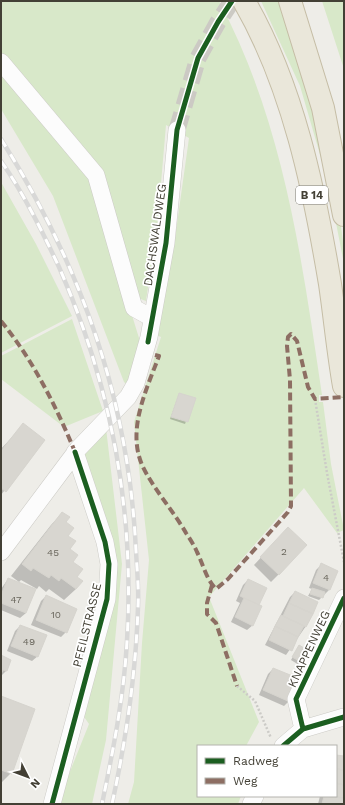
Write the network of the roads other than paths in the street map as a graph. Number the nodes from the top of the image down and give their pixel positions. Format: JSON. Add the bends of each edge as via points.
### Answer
{"nodes":[{"id":1,"x":244,"y":1,"type":"edge"},
{"id":2,"x":290,"y":1,"type":"edge"},
{"id":3,"x":305,"y":1,"type":"edge"},
{"id":4,"x":1,"y":62,"type":"edge"},
{"id":5,"x":177,"y":130,"type":"tunnel mouth"},
{"id":6,"x":344,"y":141,"type":"edge"},
{"id":7,"x":344,"y":215,"type":"edge"},
{"id":8,"x":152,"y":318,"type":"junction"},
{"id":9,"x":344,"y":386,"type":"edge"},
{"id":10,"x":75,"y":452,"type":"junction"},
{"id":11,"x":1,"y":552,"type":"edge"},
{"id":12,"x":344,"y":598,"type":"edge"},
{"id":13,"x":344,"y":717,"type":"edge"},
{"id":14,"x":303,"y":729,"type":"junction"},
{"id":15,"x":277,"y":743,"type":"edge"},
{"id":16,"x":52,"y":804,"type":"edge"}],
"edges":[{"from":1,"to":9,"type":"highway","number":"B 14","via":[[277,72],[303,156],[330,284]]},
{"from":2,"to":7,"type":"highway","number":"B 14","via":[[323,108]]},
{"from":3,"to":6,"type":"highway"},
{"from":4,"to":8,"type":"street","via":[[96,175],[134,308]]},
{"from":5,"to":8,"type":"street","name":"DACHSWALDWEG","via":[[166,243]]},
{"from":8,"to":10,"type":"street","name":"DACHSWALDWEG","via":[[132,390]]},
{"from":10,"to":11,"type":"street","name":"DACHSWALDWEG"},
{"from":10,"to":16,"type":"street","name":"PFEILSTRASSE","via":[[105,542],[109,581],[107,599]]},
{"from":12,"to":14,"type":"street","name":"KNAPPENWEG","via":[[296,699]]},
{"from":13,"to":14,"type":"street"},
{"from":14,"to":15,"type":"street"}]}
